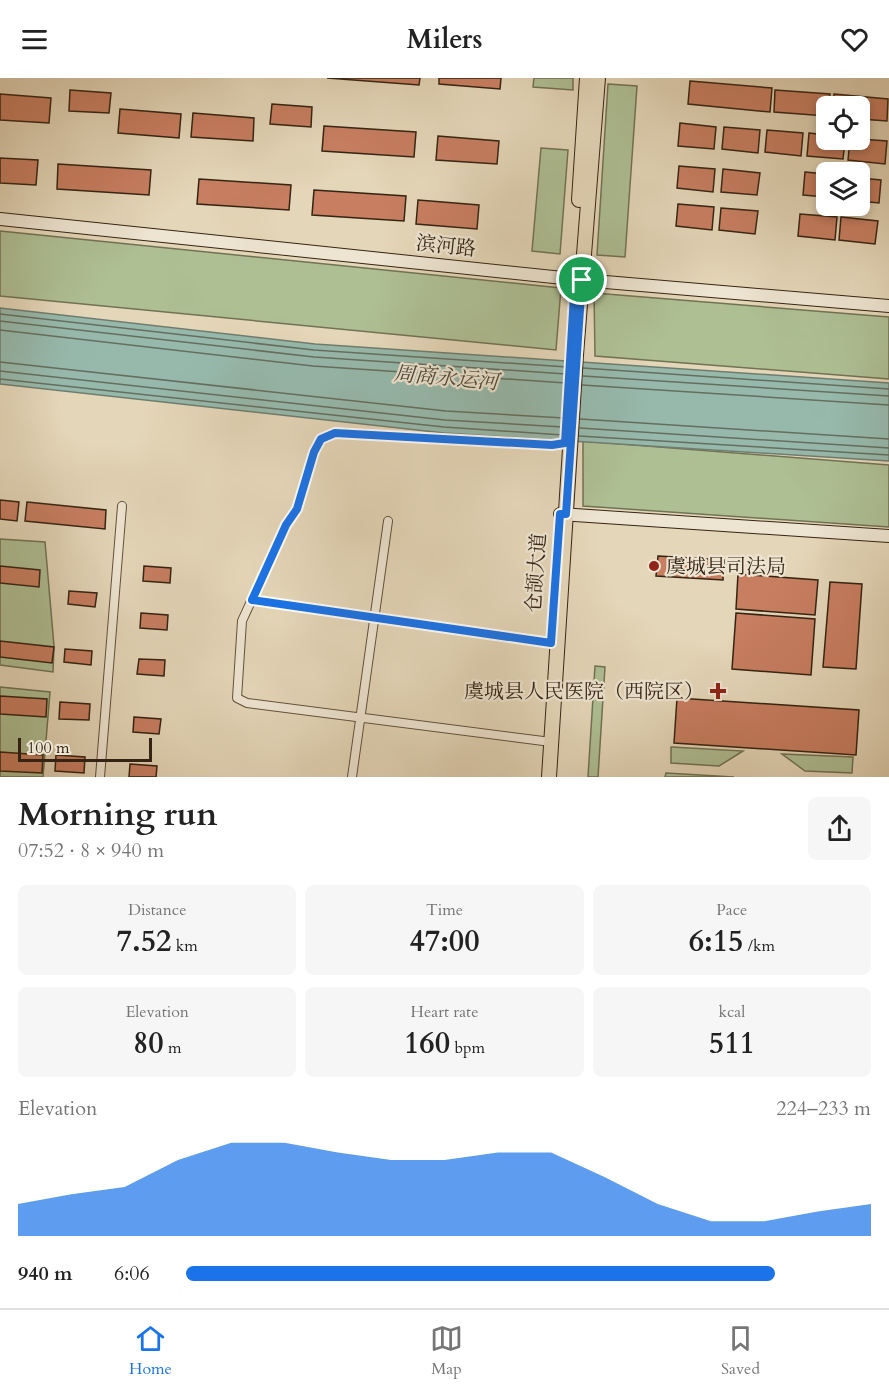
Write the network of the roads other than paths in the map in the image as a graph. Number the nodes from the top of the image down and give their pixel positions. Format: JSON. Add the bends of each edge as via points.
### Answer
{"nodes":[{"id":1,"x":587,"y":78,"type":"edge"},
{"id":2,"x":598,"y":78,"type":"edge"},
{"id":3,"x":0,"y":219,"type":"edge"},
{"id":4,"x":579,"y":280,"type":"junction"},
{"id":5,"x":889,"y":306,"type":"edge"},
{"id":6,"x":568,"y":443,"type":"junction"},
{"id":7,"x":122,"y":506,"type":"dead end"},
{"id":8,"x":563,"y":514,"type":"junction"},
{"id":9,"x":388,"y":521,"type":"dead end"},
{"id":10,"x":889,"y":536,"type":"edge"},
{"id":11,"x":252,"y":600,"type":"junction"},
{"id":12,"x":374,"y":618,"type":"junction"},
{"id":13,"x":551,"y":643,"type":"junction"},
{"id":14,"x":360,"y":717,"type":"junction"},
{"id":15,"x":547,"y":742,"type":"junction"},
{"id":16,"x":100,"y":777,"type":"edge"},
{"id":17,"x":352,"y":777,"type":"edge"},
{"id":18,"x":541,"y":777,"type":"edge"},
{"id":19,"x":549,"y":777,"type":"edge"}],
"edges":[{"from":1,"to":4,"type":"main road"},
{"from":2,"to":4,"type":"main road"},
{"from":3,"to":4,"type":"street","name":"滨河路"},
{"from":4,"to":5,"type":"street","name":"滨河路"},
{"from":4,"to":6,"type":"main road","name":"仓颉大道"},
{"from":6,"to":8,"type":"main road","name":"仓颉大道"},
{"from":6,"to":11,"type":"street","via":[[335,433],[321,439],[297,509]]},
{"from":7,"to":16,"type":"street"},
{"from":8,"to":10,"type":"street"},
{"from":8,"to":13,"type":"main road","name":"仓颉大道"},
{"from":8,"to":15,"type":"main road","name":"仓颉大道"},
{"from":9,"to":12,"type":"street"},
{"from":11,"to":12,"type":"street"},
{"from":11,"to":14,"type":"street","via":[[242,621],[237,698],[247,703]]},
{"from":12,"to":13,"type":"street"},
{"from":12,"to":14,"type":"street"},
{"from":13,"to":15,"type":"main road","name":"仓颉大道"},
{"from":14,"to":15,"type":"street"},
{"from":14,"to":17,"type":"street"},
{"from":15,"to":18,"type":"main road","name":"仓颉大道"},
{"from":15,"to":19,"type":"main road","name":"仓颉大道"}]}
